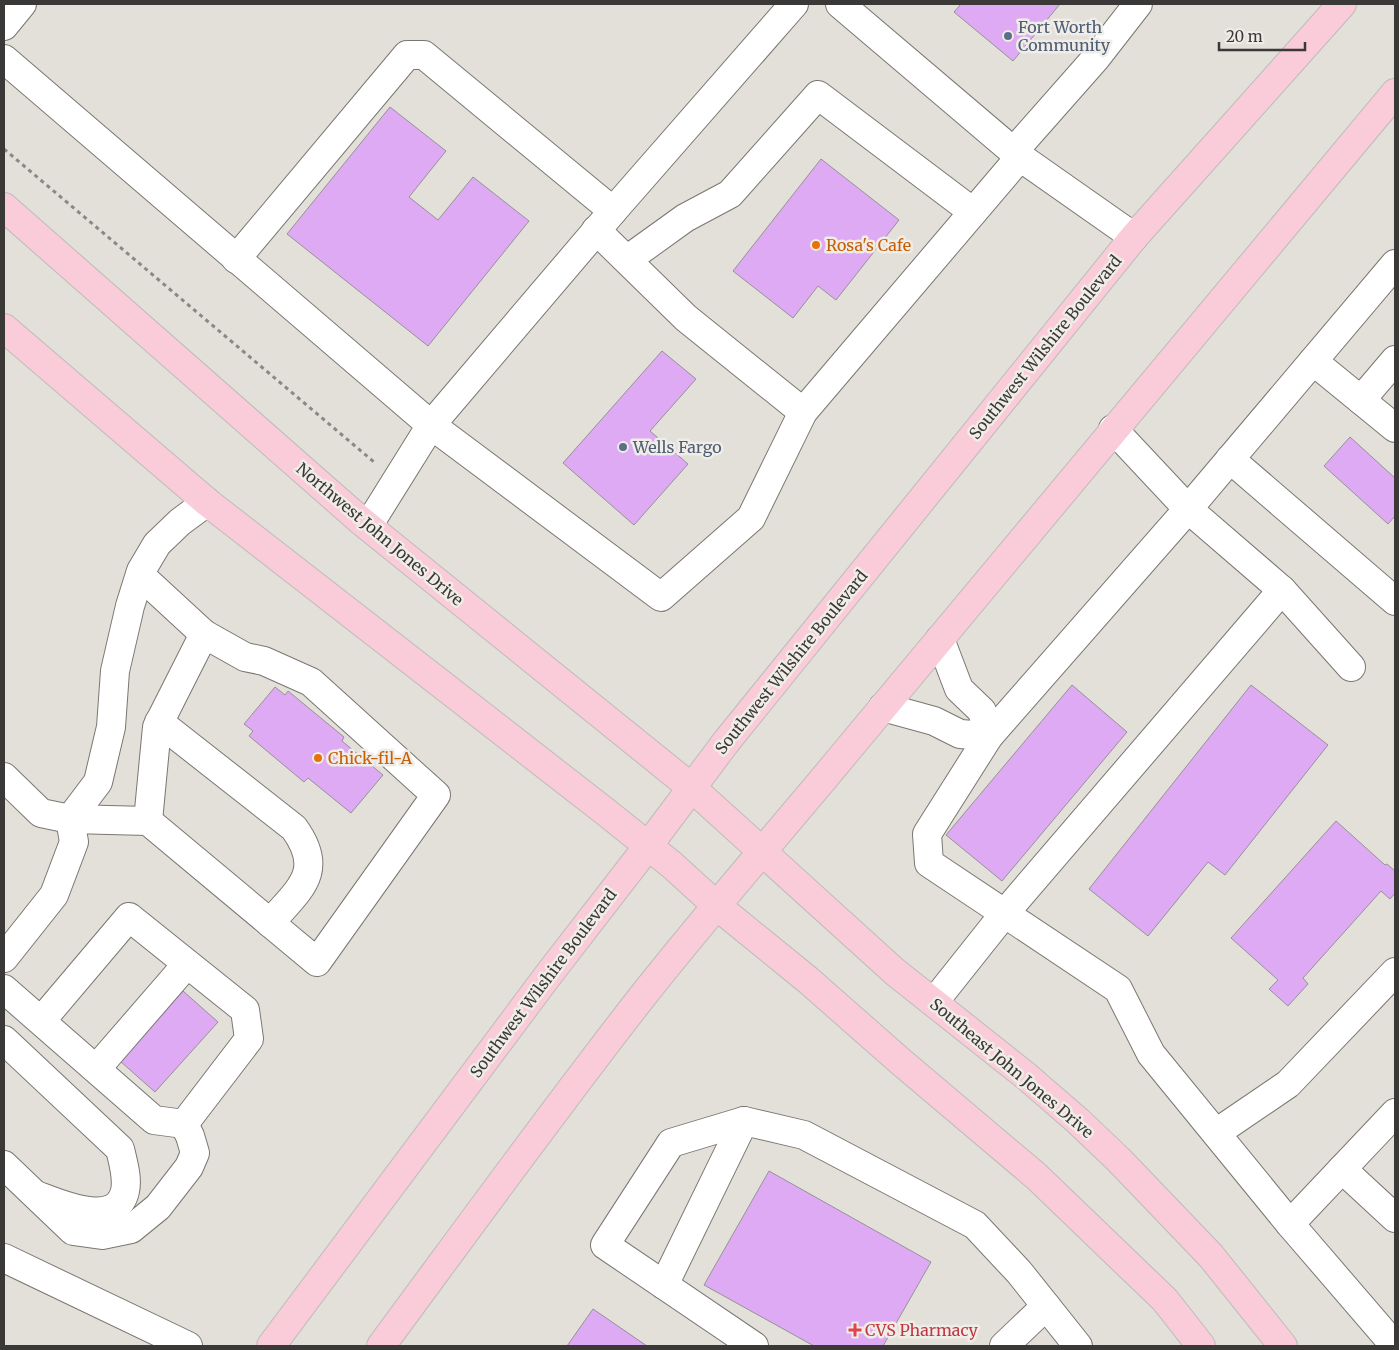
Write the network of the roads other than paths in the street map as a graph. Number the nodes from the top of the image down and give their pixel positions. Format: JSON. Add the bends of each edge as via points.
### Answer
{"nodes":[{"id":1,"x":22,"y":4,"type":"edge"},
{"id":2,"x":794,"y":4,"type":"edge"},
{"id":3,"x":840,"y":4,"type":"edge"},
{"id":4,"x":1138,"y":4,"type":"edge"},
{"id":5,"x":1342,"y":4,"type":"edge"},
{"id":6,"x":4,"y":26,"type":"edge"},
{"id":7,"x":4,"y":60,"type":"edge"},
{"id":8,"x":1395,"y":93,"type":"edge"},
{"id":9,"x":1016,"y":155,"type":"junction"},
{"id":10,"x":4,"y":207,"type":"edge"},
{"id":11,"x":973,"y":212,"type":"junction"},
{"id":12,"x":604,"y":221,"type":"junction"},
{"id":13,"x":1134,"y":237,"type":"junction"},
{"id":14,"x":236,"y":259,"type":"junction"},
{"id":15,"x":628,"y":259,"type":"junction"},
{"id":16,"x":1395,"y":264,"type":"edge"},
{"id":17,"x":4,"y":328,"type":"edge"},
{"id":18,"x":1395,"y":360,"type":"edge"},
{"id":19,"x":1313,"y":361,"type":"junction"},
{"id":20,"x":1361,"y":400,"type":"junction"},
{"id":21,"x":803,"y":412,"type":"junction"},
{"id":22,"x":430,"y":425,"type":"junction"},
{"id":23,"x":1395,"y":428,"type":"edge"},
{"id":24,"x":1113,"y":429,"type":"junction"},
{"id":25,"x":1230,"y":459,"type":"junction"},
{"id":26,"x":207,"y":502,"type":"junction"},
{"id":27,"x":1188,"y":509,"type":"junction"},
{"id":28,"x":368,"y":526,"type":"junction"},
{"id":29,"x":140,"y":575,"type":"junction"},
{"id":30,"x":1282,"y":590,"type":"junction"},
{"id":31,"x":1395,"y":601,"type":"edge"},
{"id":32,"x":204,"y":634,"type":"junction"},
{"id":33,"x":940,"y":639,"type":"junction"},
{"id":34,"x":1351,"y":667,"type":"dead end"},
{"id":35,"x":883,"y":707,"type":"junction"},
{"id":36,"x":159,"y":722,"type":"junction"},
{"id":37,"x":990,"y":736,"type":"junction"},
{"id":38,"x":4,"y":777,"type":"edge"},
{"id":39,"x":692,"y":788,"type":"junction"},
{"id":40,"x":70,"y":819,"type":"junction"},
{"id":41,"x":148,"y":821,"type":"junction"},
{"id":42,"x":648,"y":846,"type":"junction"},
{"id":43,"x":763,"y":852,"type":"junction"},
{"id":44,"x":717,"y":906,"type":"junction"},
{"id":45,"x":1004,"y":914,"type":"junction"},
{"id":46,"x":270,"y":923,"type":"junction"},
{"id":47,"x":4,"y":958,"type":"edge"},
{"id":48,"x":187,"y":964,"type":"junction"},
{"id":49,"x":1395,"y":972,"type":"edge"},
{"id":50,"x":4,"y":989,"type":"edge"},
{"id":51,"x":934,"y":1002,"type":"junction"},
{"id":52,"x":41,"y":1021,"type":"junction"},
{"id":53,"x":4,"y":1040,"type":"edge"},
{"id":54,"x":96,"y":1069,"type":"junction"},
{"id":55,"x":1395,"y":1113,"type":"edge"},
{"id":56,"x":744,"y":1121,"type":"junction"},
{"id":57,"x":184,"y":1124,"type":"junction"},
{"id":58,"x":1216,"y":1133,"type":"junction"},
{"id":59,"x":4,"y":1165,"type":"edge"},
{"id":60,"x":1342,"y":1169,"type":"junction"},
{"id":61,"x":36,"y":1195,"type":"junction"},
{"id":62,"x":1395,"y":1218,"type":"edge"},
{"id":63,"x":1290,"y":1224,"type":"junction"},
{"id":64,"x":4,"y":1258,"type":"edge"},
{"id":65,"x":664,"y":1285,"type":"junction"},
{"id":66,"x":1046,"y":1306,"type":"junction"},
{"id":67,"x":188,"y":1346,"type":"edge"},
{"id":68,"x":271,"y":1346,"type":"edge"},
{"id":69,"x":381,"y":1346,"type":"edge"},
{"id":70,"x":754,"y":1346,"type":"edge"},
{"id":71,"x":1004,"y":1346,"type":"edge"},
{"id":72,"x":1078,"y":1346,"type":"edge"},
{"id":73,"x":1201,"y":1346,"type":"edge"},
{"id":74,"x":1283,"y":1346,"type":"edge"},
{"id":75,"x":1395,"y":1346,"type":"edge"}],
"edges":[{"from":1,"to":6,"type":"lane"},
{"from":2,"to":12,"type":"lane"},
{"from":3,"to":9,"type":"lane"},
{"from":4,"to":9,"type":"lane"},
{"from":5,"to":13,"type":"main road","name":"Southwest Wilshire Boulevard"},
{"from":7,"to":14,"type":"lane"},
{"from":8,"to":24,"type":"main road"},
{"from":9,"to":11,"type":"lane"},
{"from":9,"to":13,"type":"lane"},
{"from":10,"to":28,"type":"main road","name":"Northwest John Jones Drive"},
{"from":11,"to":15,"type":"lane","via":[[818,95],[730,194],[686,218]]},
{"from":11,"to":21,"type":"lane"},
{"from":12,"to":14,"type":"lane","via":[[424,55],[407,55]]},
{"from":12,"to":15,"type":"lane"},
{"from":12,"to":22,"type":"lane"},
{"from":13,"to":39,"type":"main road","name":"Southwest Wilshire Boulevard"},
{"from":14,"to":22,"type":"lane"},
{"from":15,"to":21,"type":"lane","via":[[686,318]]},
{"from":16,"to":19,"type":"lane"},
{"from":17,"to":26,"type":"main road"},
{"from":18,"to":20,"type":"lane"},
{"from":19,"to":20,"type":"lane"},
{"from":19,"to":25,"type":"lane"},
{"from":20,"to":23,"type":"lane"},
{"from":21,"to":22,"type":"lane","via":[[751,518],[661,597]]},
{"from":22,"to":28,"type":"lane"},
{"from":24,"to":27,"type":"lane"},
{"from":24,"to":33,"type":"main road"},
{"from":25,"to":27,"type":"lane"},
{"from":25,"to":31,"type":"lane"},
{"from":26,"to":29,"type":"lane","via":[[156,544]]},
{"from":26,"to":42,"type":"main road"},
{"from":27,"to":30,"type":"lane"},
{"from":27,"to":37,"type":"lane"},
{"from":28,"to":39,"type":"main road","name":"Northwest John Jones Drive"},
{"from":29,"to":32,"type":"lane"},
{"from":29,"to":40,"type":"lane","via":[[115,671],[111,727],[98,782]]},
{"from":30,"to":34,"type":"lane"},
{"from":30,"to":45,"type":"lane"},
{"from":32,"to":36,"type":"lane"},
{"from":32,"to":46,"type":"lane","via":[[245,657],[264,661],[311,682],[436,795],[317,962]]},
{"from":33,"to":35,"type":"main road"},
{"from":33,"to":37,"type":"lane","via":[[959,689],[982,711]]},
{"from":35,"to":37,"type":"lane","via":[[934,721],[960,734]]},
{"from":35,"to":43,"type":"main road"},
{"from":36,"to":41,"type":"lane"},
{"from":36,"to":46,"type":"lane","via":[[294,828],[301,839],[307,850],[308,874]]},
{"from":37,"to":45,"type":"lane","via":[[927,834],[929,863]]},
{"from":38,"to":40,"type":"lane","via":[[41,813]]},
{"from":39,"to":42,"type":"main road","name":"Southwest Wilshire Boulevard"},
{"from":39,"to":43,"type":"main road","name":"Northwest John Jones Drive"},
{"from":40,"to":41,"type":"lane"},
{"from":40,"to":47,"type":"lane","via":[[74,842],[54,895]]},
{"from":41,"to":46,"type":"lane"},
{"from":42,"to":44,"type":"main road"},
{"from":42,"to":68,"type":"main road","name":"Southwest Wilshire Boulevard"},
{"from":43,"to":44,"type":"main road"},
{"from":43,"to":51,"type":"main road","name":"Southeast John Jones Drive","via":[[888,966]]},
{"from":44,"to":69,"type":"main road","via":[[639,1001]]},
{"from":44,"to":73,"type":"main road","via":[[1036,1176],[1165,1300]]},
{"from":45,"to":51,"type":"lane"},
{"from":45,"to":58,"type":"lane","via":[[1118,989],[1151,1054]]},
{"from":48,"to":52,"type":"lane","via":[[129,917]]},
{"from":48,"to":54,"type":"lane"},
{"from":48,"to":57,"type":"lane","via":[[245,1010],[249,1039]]},
{"from":49,"to":58,"type":"lane","via":[[1288,1084]]},
{"from":50,"to":52,"type":"lane"},
{"from":51,"to":74,"type":"main road","name":"Southeast John Jones Drive","via":[[1026,1076],[1118,1159],[1211,1256]]},
{"from":52,"to":54,"type":"lane"},
{"from":53,"to":61,"type":"lane","via":[[120,1149],[125,1192],[110,1210],[74,1209]]},
{"from":54,"to":57,"type":"lane","via":[[154,1120]]},
{"from":55,"to":60,"type":"lane"},
{"from":56,"to":65,"type":"lane"},
{"from":56,"to":65,"type":"lane","via":[[671,1143],[605,1245]]},
{"from":56,"to":66,"type":"lane","via":[[804,1135],[975,1225]]},
{"from":57,"to":61,"type":"lane","via":[[195,1153],[189,1167],[158,1207],[131,1229],[102,1235],[74,1231]]},
{"from":58,"to":63,"type":"lane"},
{"from":59,"to":61,"type":"lane"},
{"from":60,"to":62,"type":"lane"},
{"from":60,"to":63,"type":"lane"},
{"from":63,"to":75,"type":"lane"},
{"from":64,"to":67,"type":"lane"},
{"from":65,"to":70,"type":"lane"},
{"from":66,"to":71,"type":"lane"},
{"from":66,"to":72,"type":"lane"}]}
